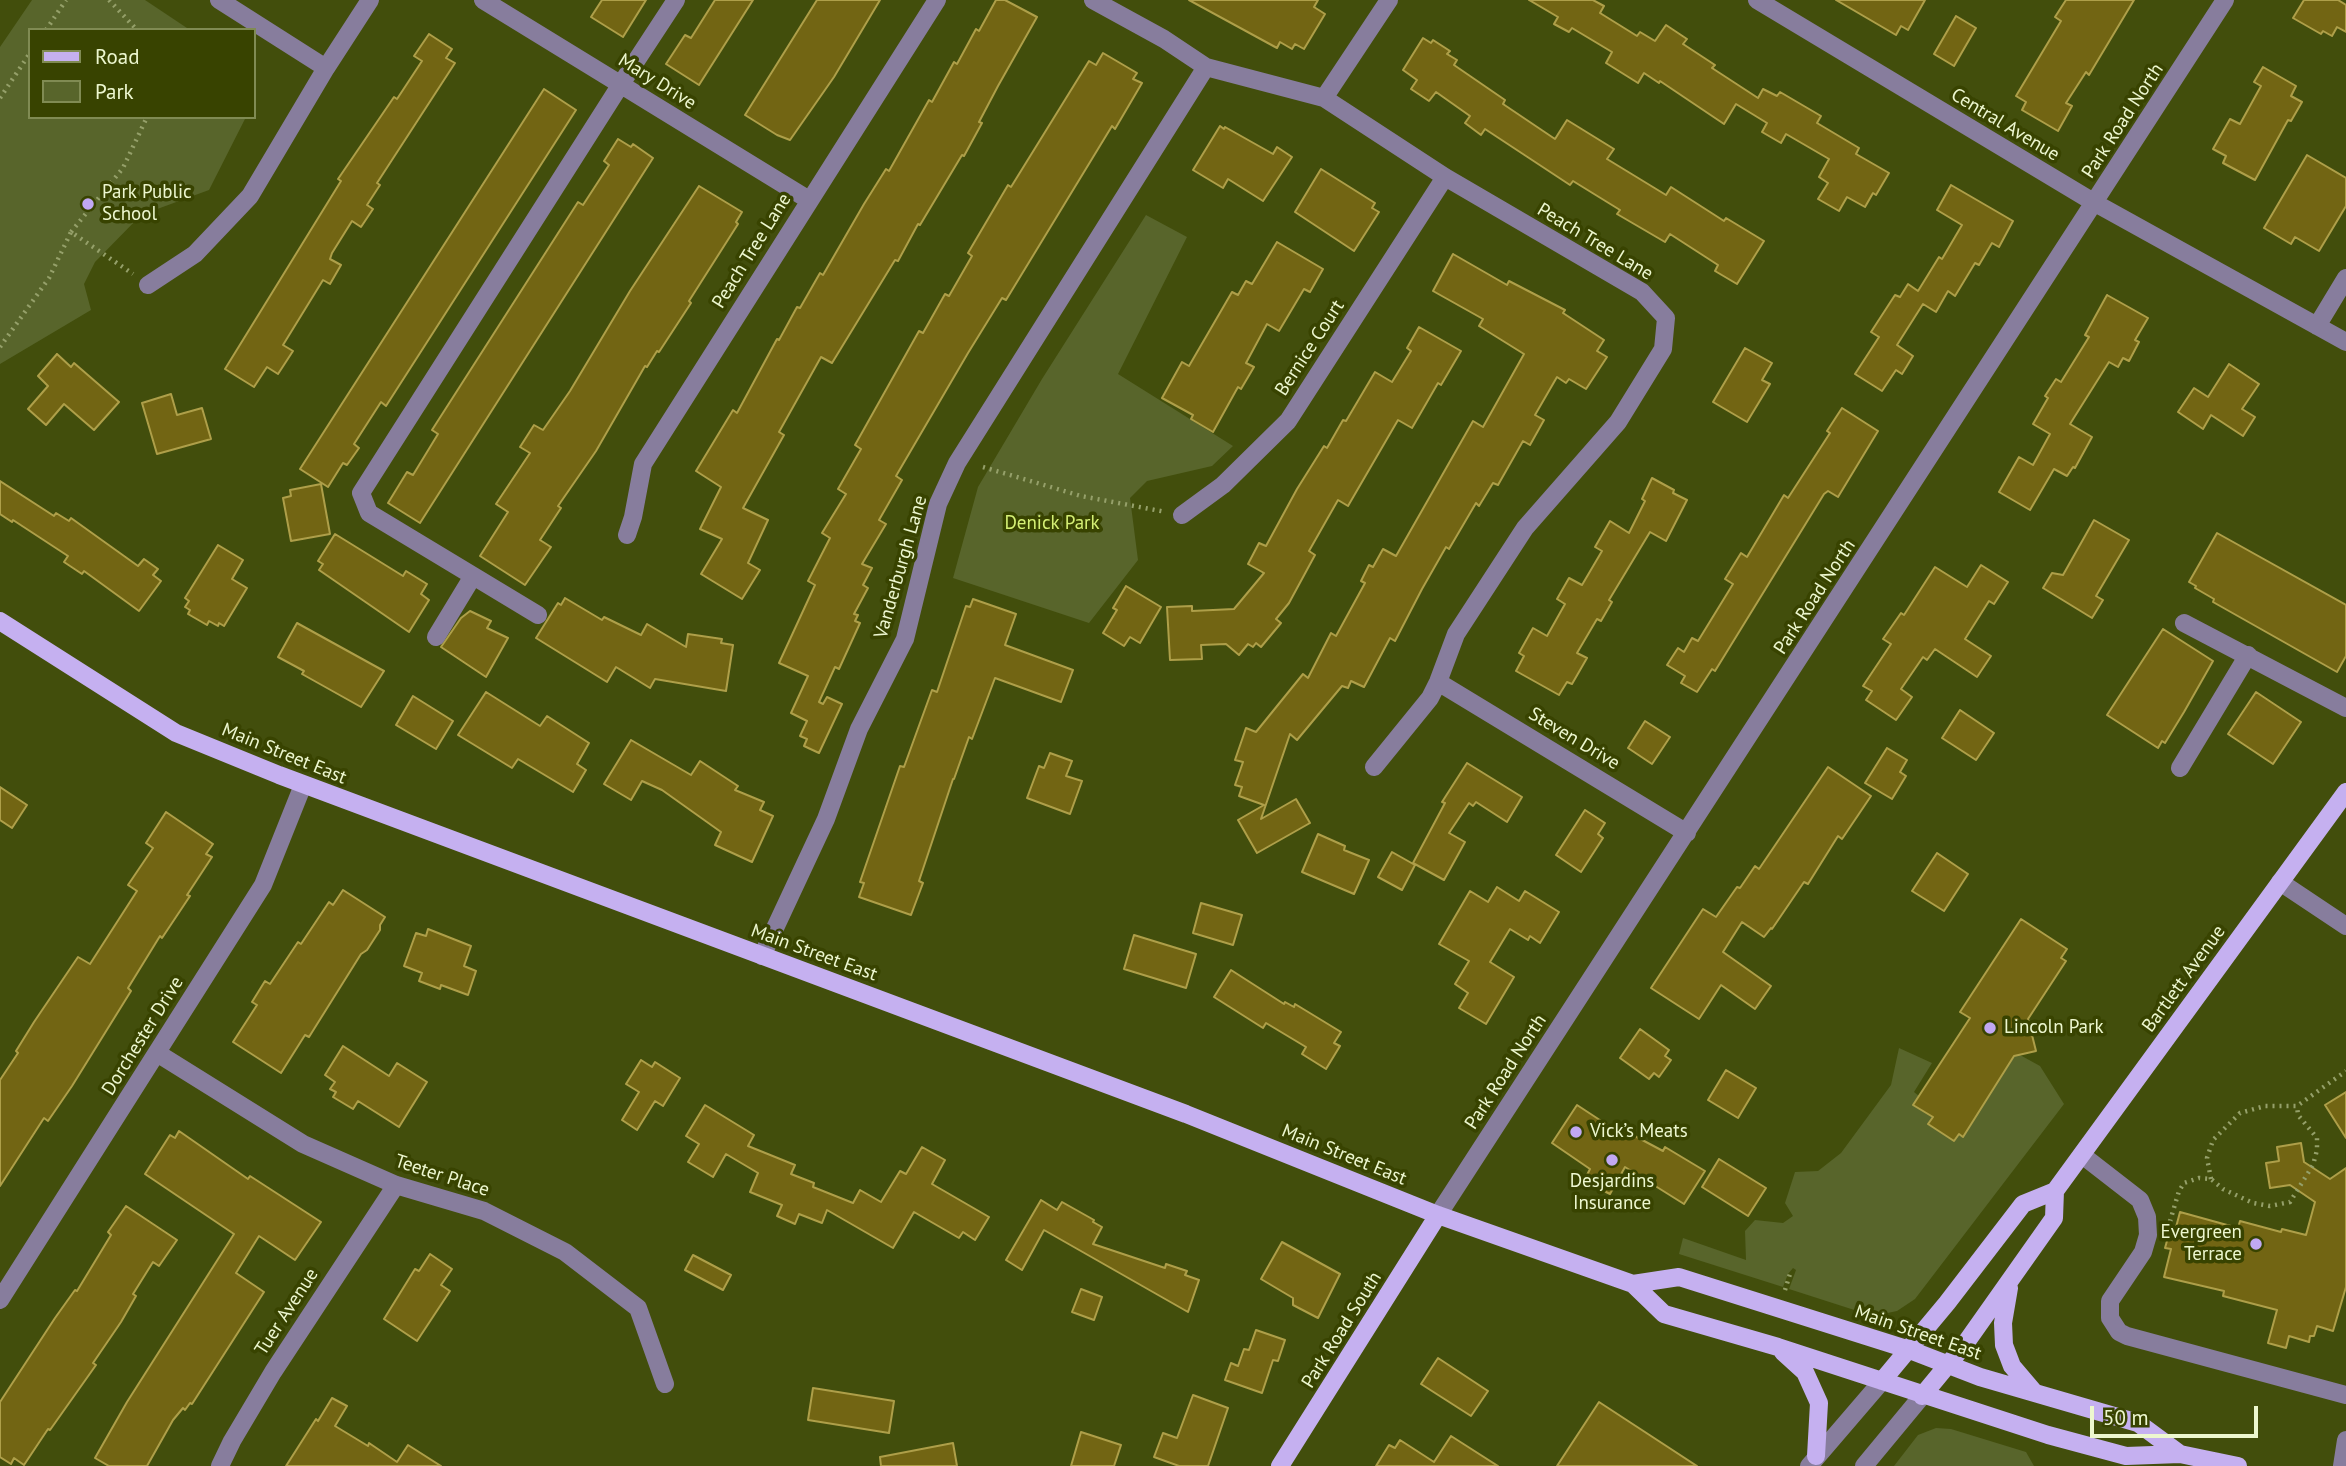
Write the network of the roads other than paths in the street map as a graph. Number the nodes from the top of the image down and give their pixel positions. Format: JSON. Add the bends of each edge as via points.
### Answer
{"nodes":[{"id":1,"x":219,"y":0,"type":"edge"},
{"id":2,"x":370,"y":0,"type":"edge"},
{"id":3,"x":483,"y":0,"type":"edge"},
{"id":4,"x":677,"y":0,"type":"edge"},
{"id":5,"x":937,"y":0,"type":"edge"},
{"id":6,"x":1093,"y":0,"type":"edge"},
{"id":7,"x":1389,"y":0,"type":"edge"},
{"id":8,"x":1756,"y":0,"type":"edge"},
{"id":9,"x":2225,"y":0,"type":"edge"},
{"id":10,"x":1206,"y":67,"type":"junction"},
{"id":11,"x":326,"y":68,"type":"junction"},
{"id":12,"x":621,"y":83,"type":"junction"},
{"id":13,"x":1324,"y":98,"type":"junction"},
{"id":14,"x":1445,"y":177,"type":"junction"},
{"id":15,"x":809,"y":200,"type":"junction"},
{"id":16,"x":2095,"y":203,"type":"junction"},
{"id":17,"x":2346,"y":278,"type":"edge"},
{"id":18,"x":148,"y":285,"type":"road end"},
{"id":19,"x":2317,"y":326,"type":"junction"},
{"id":20,"x":2346,"y":342,"type":"edge"},
{"id":21,"x":1182,"y":515,"type":"road end"},
{"id":22,"x":627,"y":535,"type":"dead end"},
{"id":23,"x":473,"y":576,"type":"junction"},
{"id":24,"x":538,"y":615,"type":"dead end"},
{"id":25,"x":0,"y":621,"type":"edge"},
{"id":26,"x":2184,"y":623,"type":"dead end"},
{"id":27,"x":436,"y":637,"type":"dead end"},
{"id":28,"x":2248,"y":655,"type":"junction"},
{"id":29,"x":1438,"y":682,"type":"junction"},
{"id":30,"x":2346,"y":708,"type":"edge"},
{"id":31,"x":1374,"y":767,"type":"dead end"},
{"id":32,"x":2180,"y":768,"type":"dead end"},
{"id":33,"x":303,"y":785,"type":"junction"},
{"id":34,"x":2346,"y":792,"type":"edge"},
{"id":35,"x":1687,"y":833,"type":"junction"},
{"id":36,"x":2280,"y":882,"type":"junction"},
{"id":37,"x":2346,"y":926,"type":"edge"},
{"id":38,"x":762,"y":956,"type":"junction"},
{"id":39,"x":157,"y":1053,"type":"junction"},
{"id":40,"x":2082,"y":1155,"type":"junction"},
{"id":41,"x":396,"y":1185,"type":"junction"},
{"id":42,"x":2055,"y":1191,"type":"junction"},
{"id":43,"x":1438,"y":1215,"type":"junction"},
{"id":44,"x":2010,"y":1281,"type":"junction"},
{"id":45,"x":1633,"y":1284,"type":"junction"},
{"id":46,"x":0,"y":1300,"type":"edge"},
{"id":47,"x":1778,"y":1347,"type":"junction"},
{"id":48,"x":1910,"y":1350,"type":"junction"},
{"id":49,"x":1948,"y":1363,"type":"junction"},
{"id":50,"x":1882,"y":1381,"type":"junction"},
{"id":51,"x":664,"y":1384,"type":"dead end"},
{"id":52,"x":2036,"y":1393,"type":"junction"},
{"id":53,"x":2346,"y":1395,"type":"edge"},
{"id":54,"x":1922,"y":1396,"type":"junction"},
{"id":55,"x":2346,"y":1440,"type":"edge"},
{"id":56,"x":2180,"y":1454,"type":"junction"},
{"id":57,"x":1812,"y":1461,"type":"edge"},
{"id":58,"x":220,"y":1466,"type":"edge"},
{"id":59,"x":1280,"y":1466,"type":"edge"},
{"id":60,"x":1864,"y":1466,"type":"edge"},
{"id":61,"x":2238,"y":1466,"type":"edge"},
{"id":62,"x":2342,"y":1466,"type":"edge"}],
"edges":[{"from":1,"to":11,"type":"street"},
{"from":2,"to":11,"type":"street"},
{"from":3,"to":12,"type":"street","name":"Mary Drive"},
{"from":4,"to":12,"type":"street"},
{"from":5,"to":15,"type":"street","name":"Peach Tree Lane"},
{"from":6,"to":10,"type":"street","name":"Peach Tree Lane"},
{"from":7,"to":13,"type":"street"},
{"from":8,"to":16,"type":"street","name":"Central Avenue"},
{"from":9,"to":16,"type":"street","name":"Park Road North"},
{"from":10,"to":13,"type":"street","name":"Peach Tree Lane"},
{"from":10,"to":38,"type":"street","name":"Vanderburgh Lane","via":[[957,463],[939,504],[905,639],[859,729],[826,819]]},
{"from":11,"to":18,"type":"street","via":[[250,196],[195,254]]},
{"from":12,"to":15,"type":"street","name":"Mary Drive"},
{"from":12,"to":23,"type":"street","via":[[361,493],[369,513]]},
{"from":13,"to":14,"type":"street","name":"Peach Tree Lane"},
{"from":14,"to":21,"type":"street","name":"Bernice Court","via":[[1288,421],[1223,485]]},
{"from":14,"to":29,"type":"street","name":"Peach Tree Lane","via":[[1642,292],[1666,318],[1663,349],[1618,422],[1525,528],[1456,634]]},
{"from":15,"to":22,"type":"street","name":"Peach Tree Lane","via":[[643,464]]},
{"from":16,"to":19,"type":"street","name":"Central Avenue"},
{"from":16,"to":35,"type":"street","name":"Park Road North"},
{"from":17,"to":19,"type":"street"},
{"from":19,"to":20,"type":"street","name":"Central Avenue"},
{"from":23,"to":24,"type":"street"},
{"from":23,"to":27,"type":"street"},
{"from":25,"to":33,"type":"main road","name":"Main Street East","via":[[176,733]]},
{"from":26,"to":28,"type":"street"},
{"from":28,"to":30,"type":"street"},
{"from":28,"to":32,"type":"street"},
{"from":29,"to":31,"type":"street","name":"Peach Tree Lane"},
{"from":29,"to":35,"type":"street","name":"Steven Drive"},
{"from":33,"to":38,"type":"main road","name":"Main Street East"},
{"from":33,"to":39,"type":"street","name":"Dorchester Drive","via":[[263,885]]},
{"from":34,"to":36,"type":"main road","name":"Bartlett Avenue"},
{"from":35,"to":43,"type":"street","name":"Park Road North"},
{"from":36,"to":37,"type":"street"},
{"from":36,"to":40,"type":"main road","name":"Bartlett Avenue"},
{"from":38,"to":43,"type":"main road","name":"Main Street East","via":[[1186,1114]]},
{"from":39,"to":41,"type":"street","name":"Teeter Place","via":[[303,1144]]},
{"from":39,"to":46,"type":"street","name":"Dorchester Drive"},
{"from":40,"to":42,"type":"main road","name":"Bartlett Avenue"},
{"from":40,"to":53,"type":"street","via":[[2140,1199],[2147,1217],[2143,1252],[2110,1301],[2110,1318],[2119,1332]]},
{"from":41,"to":51,"type":"street","name":"Teeter Place","via":[[484,1211],[565,1252],[638,1308]]},
{"from":41,"to":58,"type":"street","name":"Tuer Avenue","via":[[273,1372]]},
{"from":42,"to":44,"type":"main road","name":"Bartlett Avenue","via":[[2054,1218]]},
{"from":42,"to":48,"type":"main road","via":[[2023,1203]]},
{"from":43,"to":45,"type":"main road","name":"Main Street East"},
{"from":43,"to":59,"type":"main road","name":"Park Road South"},
{"from":44,"to":49,"type":"main road","name":"Bartlett Avenue"},
{"from":44,"to":52,"type":"main road","via":[[2004,1345],[2012,1366]]},
{"from":45,"to":47,"type":"main road","name":"Main Street East","via":[[1664,1314]]},
{"from":45,"to":48,"type":"main road","name":"Main Street East","via":[[1679,1277]]},
{"from":47,"to":50,"type":"main road","name":"Main Street East"},
{"from":47,"to":57,"type":"main road","via":[[1805,1372],[1819,1403]]},
{"from":48,"to":49,"type":"main road","name":"Main Street East"},
{"from":48,"to":50,"type":"main road"},
{"from":49,"to":52,"type":"main road","name":"Main Street East"},
{"from":49,"to":54,"type":"main road","name":"Bartlett Avenue"},
{"from":50,"to":54,"type":"main road","name":"Main Street East"},
{"from":50,"to":57,"type":"street"},
{"from":52,"to":56,"type":"main road","name":"Main Street East","via":[[2138,1423]]},
{"from":54,"to":56,"type":"main road","name":"Main Street East","via":[[2126,1456]]},
{"from":54,"to":60,"type":"street","name":"Bartlett Avenue"},
{"from":55,"to":62,"type":"street"},
{"from":56,"to":61,"type":"main road","name":"Main Street East"}]}
